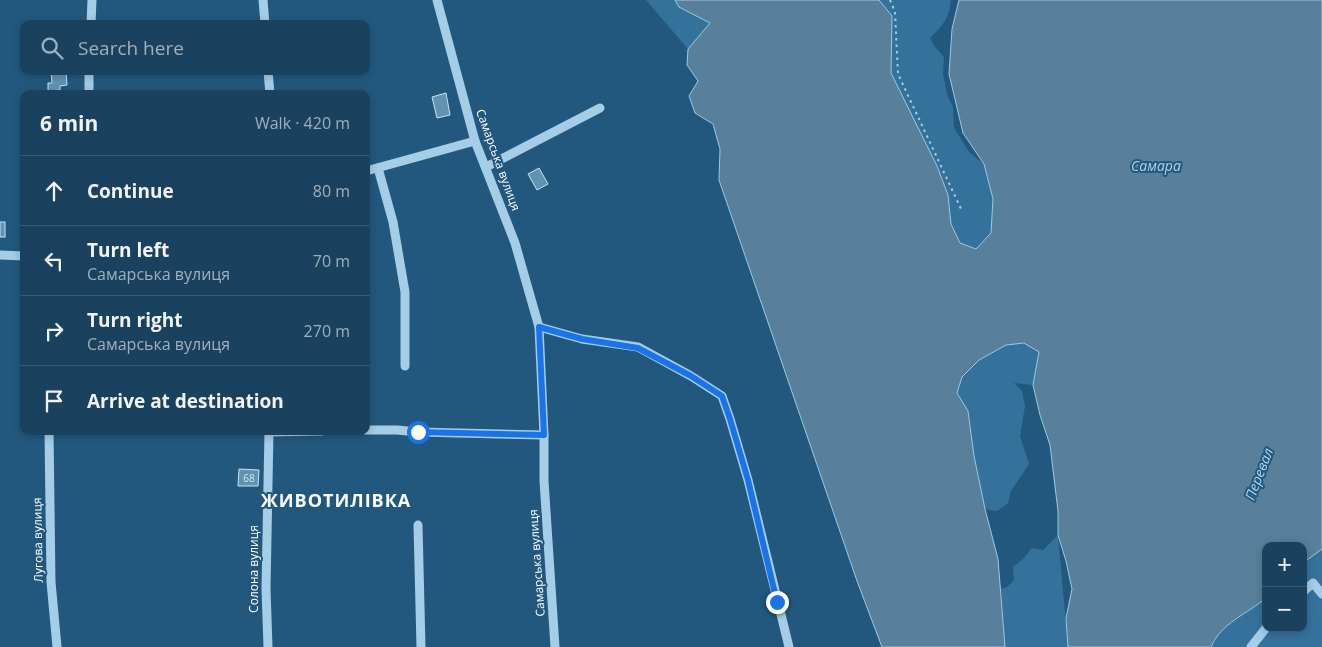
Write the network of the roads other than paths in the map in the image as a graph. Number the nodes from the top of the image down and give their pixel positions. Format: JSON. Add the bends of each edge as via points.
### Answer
{"nodes":[{"id":1,"x":92,"y":0,"type":"edge"},
{"id":2,"x":263,"y":0,"type":"edge"},
{"id":3,"x":437,"y":0,"type":"edge"},
{"id":4,"x":91,"y":20,"type":"edge"},
{"id":5,"x":265,"y":20,"type":"edge"},
{"id":6,"x":90,"y":75,"type":"edge"},
{"id":7,"x":268,"y":75,"type":"edge"},
{"id":8,"x":89,"y":90,"type":"edge"},
{"id":9,"x":270,"y":90,"type":"edge"},
{"id":10,"x":600,"y":108,"type":"dead end"},
{"id":11,"x":475,"y":141,"type":"junction"},
{"id":12,"x":486,"y":167,"type":"junction"},
{"id":13,"x":378,"y":168,"type":"junction"},
{"id":14,"x":370,"y":170,"type":"edge"},
{"id":15,"x":0,"y":255,"type":"edge"},
{"id":16,"x":20,"y":256,"type":"edge"},
{"id":17,"x":539,"y":327,"type":"junction"},
{"id":18,"x":405,"y":366,"type":"dead end"},
{"id":19,"x":370,"y":430,"type":"edge"},
{"id":20,"x":48,"y":435,"type":"edge"},
{"id":21,"x":269,"y":435,"type":"edge"},
{"id":22,"x":544,"y":435,"type":"junction"},
{"id":23,"x":418,"y":525,"type":"dead end"},
{"id":24,"x":1307,"y":588,"type":"edge"},
{"id":25,"x":1322,"y":594,"type":"edge"},
{"id":26,"x":1263,"y":632,"type":"edge"},
{"id":27,"x":1254,"y":646,"type":"edge"},
{"id":28,"x":57,"y":647,"type":"edge"},
{"id":29,"x":268,"y":647,"type":"edge"},
{"id":30,"x":421,"y":647,"type":"edge"},
{"id":31,"x":555,"y":647,"type":"edge"},
{"id":32,"x":789,"y":647,"type":"edge"}],
"edges":[{"from":1,"to":4,"type":"street"},
{"from":2,"to":5,"type":"street"},
{"from":3,"to":11,"type":"street","name":"Самарська вулиця"},
{"from":6,"to":8,"type":"street"},
{"from":7,"to":9,"type":"street"},
{"from":10,"to":12,"type":"street"},
{"from":11,"to":12,"type":"street","name":"Самарська вулиця"},
{"from":11,"to":13,"type":"street"},
{"from":12,"to":17,"type":"street","name":"Самарська вулиця","via":[[515,244]]},
{"from":13,"to":14,"type":"street"},
{"from":13,"to":18,"type":"street","via":[[393,222],[405,292]]},
{"from":15,"to":16,"type":"street"},
{"from":17,"to":22,"type":"street","name":"Самарська вулиця"},
{"from":17,"to":32,"type":"street","via":[[582,339],[638,348],[722,396],[748,480]]},
{"from":19,"to":22,"type":"street"},
{"from":20,"to":28,"type":"street","name":"Лугова вулиця","via":[[51,582]]},
{"from":21,"to":29,"type":"street","name":"Солона вулиця"},
{"from":22,"to":31,"type":"street","name":"Самарська вулиця"},
{"from":23,"to":30,"type":"street"},
{"from":24,"to":25,"type":"street","via":[[1313,582]]},
{"from":26,"to":27,"type":"street"}]}
